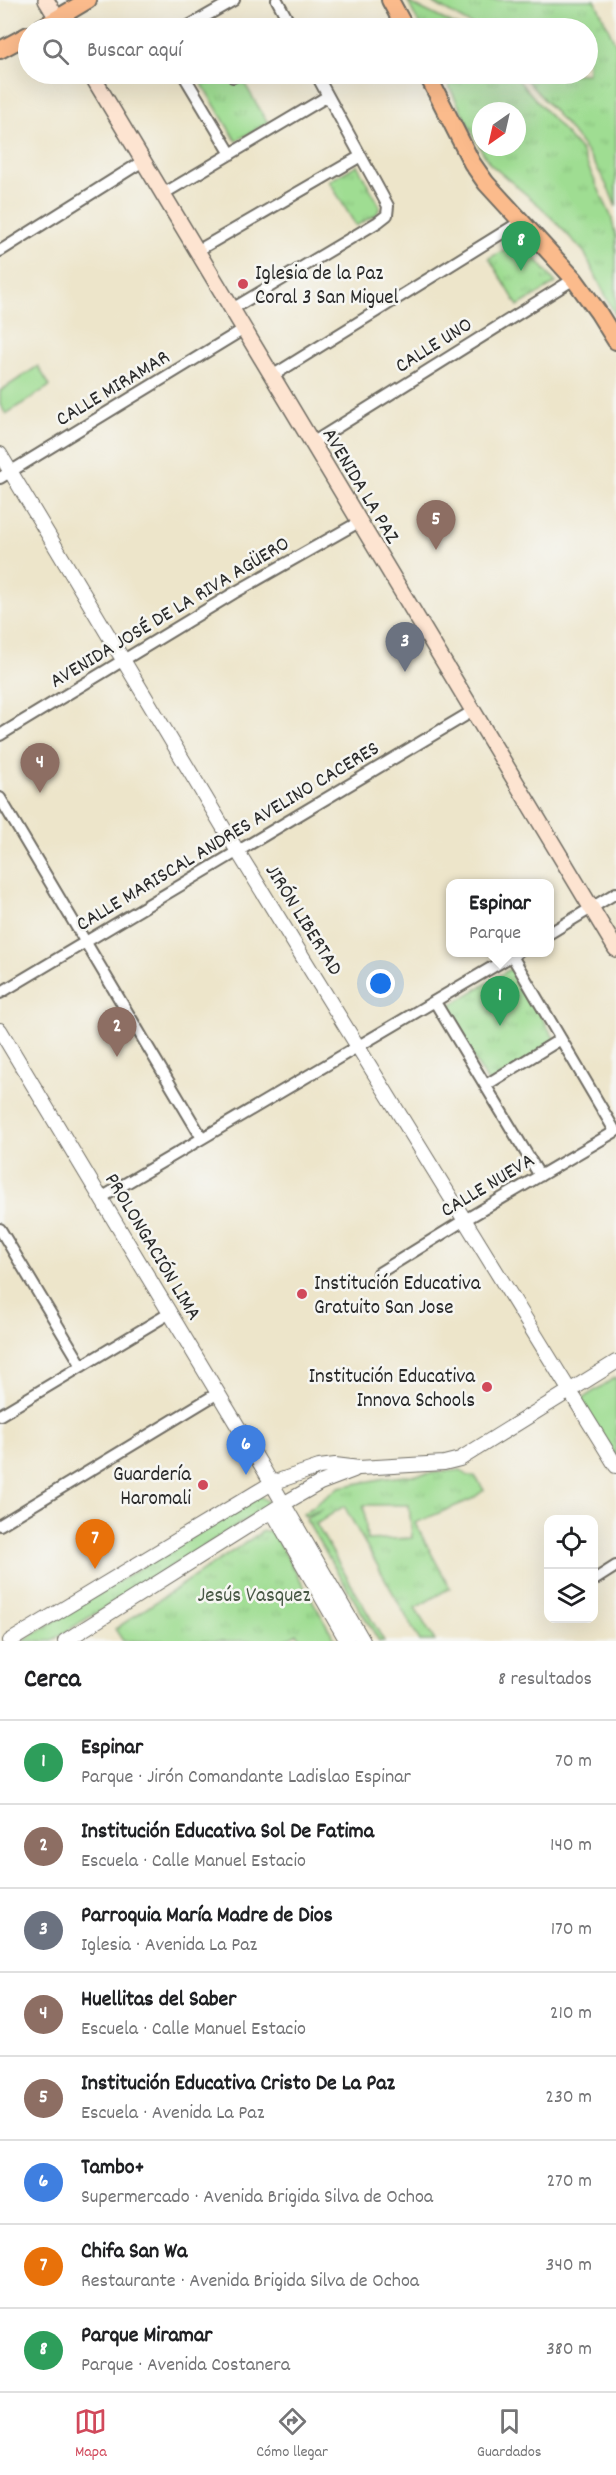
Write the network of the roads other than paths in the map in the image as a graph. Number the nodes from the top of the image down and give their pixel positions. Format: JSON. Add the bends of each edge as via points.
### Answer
{"nodes":[{"id":1,"x":46,"y":0,"type":"edge"},
{"id":2,"x":88,"y":0,"type":"edge"},
{"id":3,"x":234,"y":0,"type":"edge"},
{"id":4,"x":277,"y":0,"type":"edge"},
{"id":5,"x":390,"y":0,"type":"edge"},
{"id":6,"x":56,"y":18,"type":"edge"},
{"id":7,"x":67,"y":18,"type":"edge"},
{"id":8,"x":202,"y":18,"type":"edge"},
{"id":9,"x":287,"y":18,"type":"edge"},
{"id":10,"x":400,"y":18,"type":"edge"},
{"id":11,"x":18,"y":40,"type":"edge"},
{"id":12,"x":0,"y":50,"type":"edge"},
{"id":13,"x":102,"y":84,"type":"edge"},
{"id":14,"x":189,"y":84,"type":"edge"},
{"id":15,"x":321,"y":84,"type":"edge"},
{"id":16,"x":433,"y":84,"type":"edge"},
{"id":17,"x":328,"y":96,"type":"junction"},
{"id":18,"x":231,"y":154,"type":"junction"},
{"id":19,"x":361,"y":156,"type":"junction"},
{"id":20,"x":143,"y":161,"type":"junction"},
{"id":21,"x":163,"y":194,"type":"junction"},
{"id":22,"x":520,"y":222,"type":"junction"},
{"id":23,"x":0,"y":251,"type":"edge"},
{"id":24,"x":197,"y":251,"type":"junction"},
{"id":25,"x":574,"y":279,"type":"junction"},
{"id":26,"x":232,"y":309,"type":"junction"},
{"id":27,"x":244,"y":329,"type":"junction"},
{"id":28,"x":616,"y":341,"type":"edge"},
{"id":29,"x":272,"y":376,"type":"junction"},
{"id":30,"x":312,"y":443,"type":"junction"},
{"id":31,"x":0,"y":454,"type":"edge"},
{"id":32,"x":5,"y":475,"type":"edge"},
{"id":33,"x":359,"y":522,"type":"junction"},
{"id":34,"x":123,"y":662,"type":"junction"},
{"id":35,"x":473,"y":711,"type":"junction"},
{"id":36,"x":0,"y":735,"type":"edge"},
{"id":37,"x":0,"y":798,"type":"edge"},
{"id":38,"x":238,"y":852,"type":"junction"},
{"id":39,"x":616,"y":893,"type":"edge"},
{"id":40,"x":591,"y":908,"type":"junction"},
{"id":41,"x":554,"y":930,"type":"edge"},
{"id":42,"x":87,"y":941,"type":"junction"},
{"id":43,"x":616,"y":949,"type":"edge"},
{"id":44,"x":510,"y":957,"type":"edge"},
{"id":45,"x":517,"y":957,"type":"edge"},
{"id":46,"x":0,"y":993,"type":"edge"},
{"id":47,"x":435,"y":1002,"type":"junction"},
{"id":48,"x":0,"y":1030,"type":"edge"},
{"id":49,"x":561,"y":1039,"type":"junction"},
{"id":50,"x":360,"y":1047,"type":"junction"},
{"id":51,"x":486,"y":1085,"type":"junction"},
{"id":52,"x":616,"y":1131,"type":"edge"},
{"id":53,"x":202,"y":1138,"type":"junction"},
{"id":54,"x":540,"y":1176,"type":"junction"},
{"id":55,"x":101,"y":1198,"type":"junction"},
{"id":56,"x":465,"y":1219,"type":"junction"},
{"id":57,"x":0,"y":1228,"type":"edge"},
{"id":58,"x":379,"y":1273,"type":"dead end"},
{"id":59,"x":170,"y":1313,"type":"junction"},
{"id":60,"x":616,"y":1362,"type":"edge"},
{"id":61,"x":82,"y":1366,"type":"junction"},
{"id":62,"x":569,"y":1391,"type":"junction"},
{"id":63,"x":218,"y":1394,"type":"junction"},
{"id":64,"x":0,"y":1415,"type":"edge"},
{"id":65,"x":616,"y":1466,"type":"edge"},
{"id":66,"x":359,"y":1468,"type":"junction"},
{"id":67,"x":272,"y":1483,"type":"junction"},
{"id":68,"x":278,"y":1507,"type":"junction"},
{"id":69,"x":0,"y":1525,"type":"edge"},
{"id":70,"x":616,"y":1566,"type":"edge"},
{"id":71,"x":598,"y":1577,"type":"edge"},
{"id":72,"x":10,"y":1641,"type":"edge"},
{"id":73,"x":65,"y":1641,"type":"edge"},
{"id":74,"x":347,"y":1641,"type":"edge"},
{"id":75,"x":363,"y":1641,"type":"edge"}],
"edges":[{"from":1,"to":6,"type":"main road"},
{"from":2,"to":7,"type":"main road"},
{"from":3,"to":8,"type":"street"},
{"from":4,"to":9,"type":"street"},
{"from":5,"to":10,"type":"main road"},
{"from":11,"to":12,"type":"main road"},
{"from":13,"to":20,"type":"main road","name":"AVENIDA LA PAZ"},
{"from":14,"to":18,"type":"street"},
{"from":15,"to":17,"type":"street"},
{"from":16,"to":22,"type":"main road","via":[[472,163]]},
{"from":17,"to":18,"type":"street"},
{"from":17,"to":19,"type":"street"},
{"from":18,"to":21,"type":"street"},
{"from":19,"to":24,"type":"street"},
{"from":19,"to":26,"type":"street","via":[[388,206],[387,214]]},
{"from":20,"to":21,"type":"main road","name":"AVENIDA LA PAZ"},
{"from":20,"to":23,"type":"street"},
{"from":21,"to":24,"type":"main road","name":"AVENIDA LA PAZ"},
{"from":22,"to":25,"type":"main road"},
{"from":22,"to":29,"type":"street"},
{"from":24,"to":26,"type":"main road","name":"AVENIDA LA PAZ"},
{"from":25,"to":28,"type":"main road"},
{"from":25,"to":30,"type":"street","name":"CALLE UNO"},
{"from":26,"to":27,"type":"main road","name":"AVENIDA LA PAZ"},
{"from":27,"to":29,"type":"main road","name":"AVENIDA LA PAZ"},
{"from":27,"to":32,"type":"street","name":"CALLE MIRAMAR"},
{"from":29,"to":30,"type":"main road","name":"AVENIDA LA PAZ"},
{"from":30,"to":33,"type":"main road","name":"AVENIDA LA PAZ"},
{"from":31,"to":32,"type":"street","name":"JIRÓN LIBERTAD"},
{"from":32,"to":34,"type":"street","name":"JIRÓN LIBERTAD"},
{"from":33,"to":34,"type":"street","name":"AVENIDA JOSÉ DE LA RIVA AGÜERO"},
{"from":33,"to":35,"type":"main road","name":"AVENIDA LA PAZ"},
{"from":34,"to":36,"type":"street","name":"AVENIDA JOSÉ DE LA RIVA AGÜERO"},
{"from":34,"to":38,"type":"street","name":"JIRÓN LIBERTAD"},
{"from":35,"to":38,"type":"street","name":"CALLE MARISCAL ANDRES AVELINO CACERES"},
{"from":35,"to":40,"type":"main road","name":"AVENIDA LA PAZ"},
{"from":37,"to":42,"type":"street"},
{"from":38,"to":42,"type":"street","name":"CALLE MARISCAL ANDRES AVELINO CACERES"},
{"from":38,"to":50,"type":"street","name":"JIRÓN LIBERTAD"},
{"from":39,"to":40,"type":"street"},
{"from":40,"to":41,"type":"street"},
{"from":40,"to":43,"type":"main road","name":"AVENIDA LA PAZ"},
{"from":42,"to":46,"type":"street","name":"CALLE MARISCAL ANDRES AVELINO CACERES"},
{"from":42,"to":53,"type":"street"},
{"from":44,"to":47,"type":"street"},
{"from":45,"to":49,"type":"street"},
{"from":47,"to":50,"type":"street"},
{"from":47,"to":51,"type":"street"},
{"from":48,"to":55,"type":"street","name":"PROLONGACIÓN LIMA"},
{"from":49,"to":51,"type":"street"},
{"from":49,"to":52,"type":"street"},
{"from":50,"to":53,"type":"street"},
{"from":50,"to":56,"type":"street","name":"JIRÓN LIBERTAD"},
{"from":51,"to":54,"type":"street"},
{"from":52,"to":54,"type":"street","name":"CALLE NUEVA"},
{"from":53,"to":55,"type":"street"},
{"from":54,"to":56,"type":"street","name":"CALLE NUEVA"},
{"from":55,"to":59,"type":"street","name":"PROLONGACIÓN LIMA"},
{"from":56,"to":58,"type":"street","name":"CALLE NUEVA"},
{"from":56,"to":62,"type":"street","name":"JIRÓN LIBERTAD"},
{"from":57,"to":61,"type":"street"},
{"from":59,"to":61,"type":"street"},
{"from":59,"to":63,"type":"street","name":"PROLONGACIÓN LIMA"},
{"from":60,"to":62,"type":"street"},
{"from":61,"to":64,"type":"street"},
{"from":62,"to":65,"type":"street","name":"JIRÓN LIBERTAD"},
{"from":62,"to":66,"type":"street","via":[[460,1459]]},
{"from":63,"to":67,"type":"street","name":"PROLONGACIÓN LIMA"},
{"from":63,"to":69,"type":"street"},
{"from":66,"to":67,"type":"street","via":[[320,1467]]},
{"from":66,"to":68,"type":"street","via":[[320,1483]]},
{"from":67,"to":68,"type":"street","name":"PROLONGACIÓN LIMA"},
{"from":67,"to":72,"type":"street"},
{"from":68,"to":73,"type":"street"},
{"from":68,"to":74,"type":"street"},
{"from":68,"to":75,"type":"street"},
{"from":70,"to":71,"type":"street"}]}
